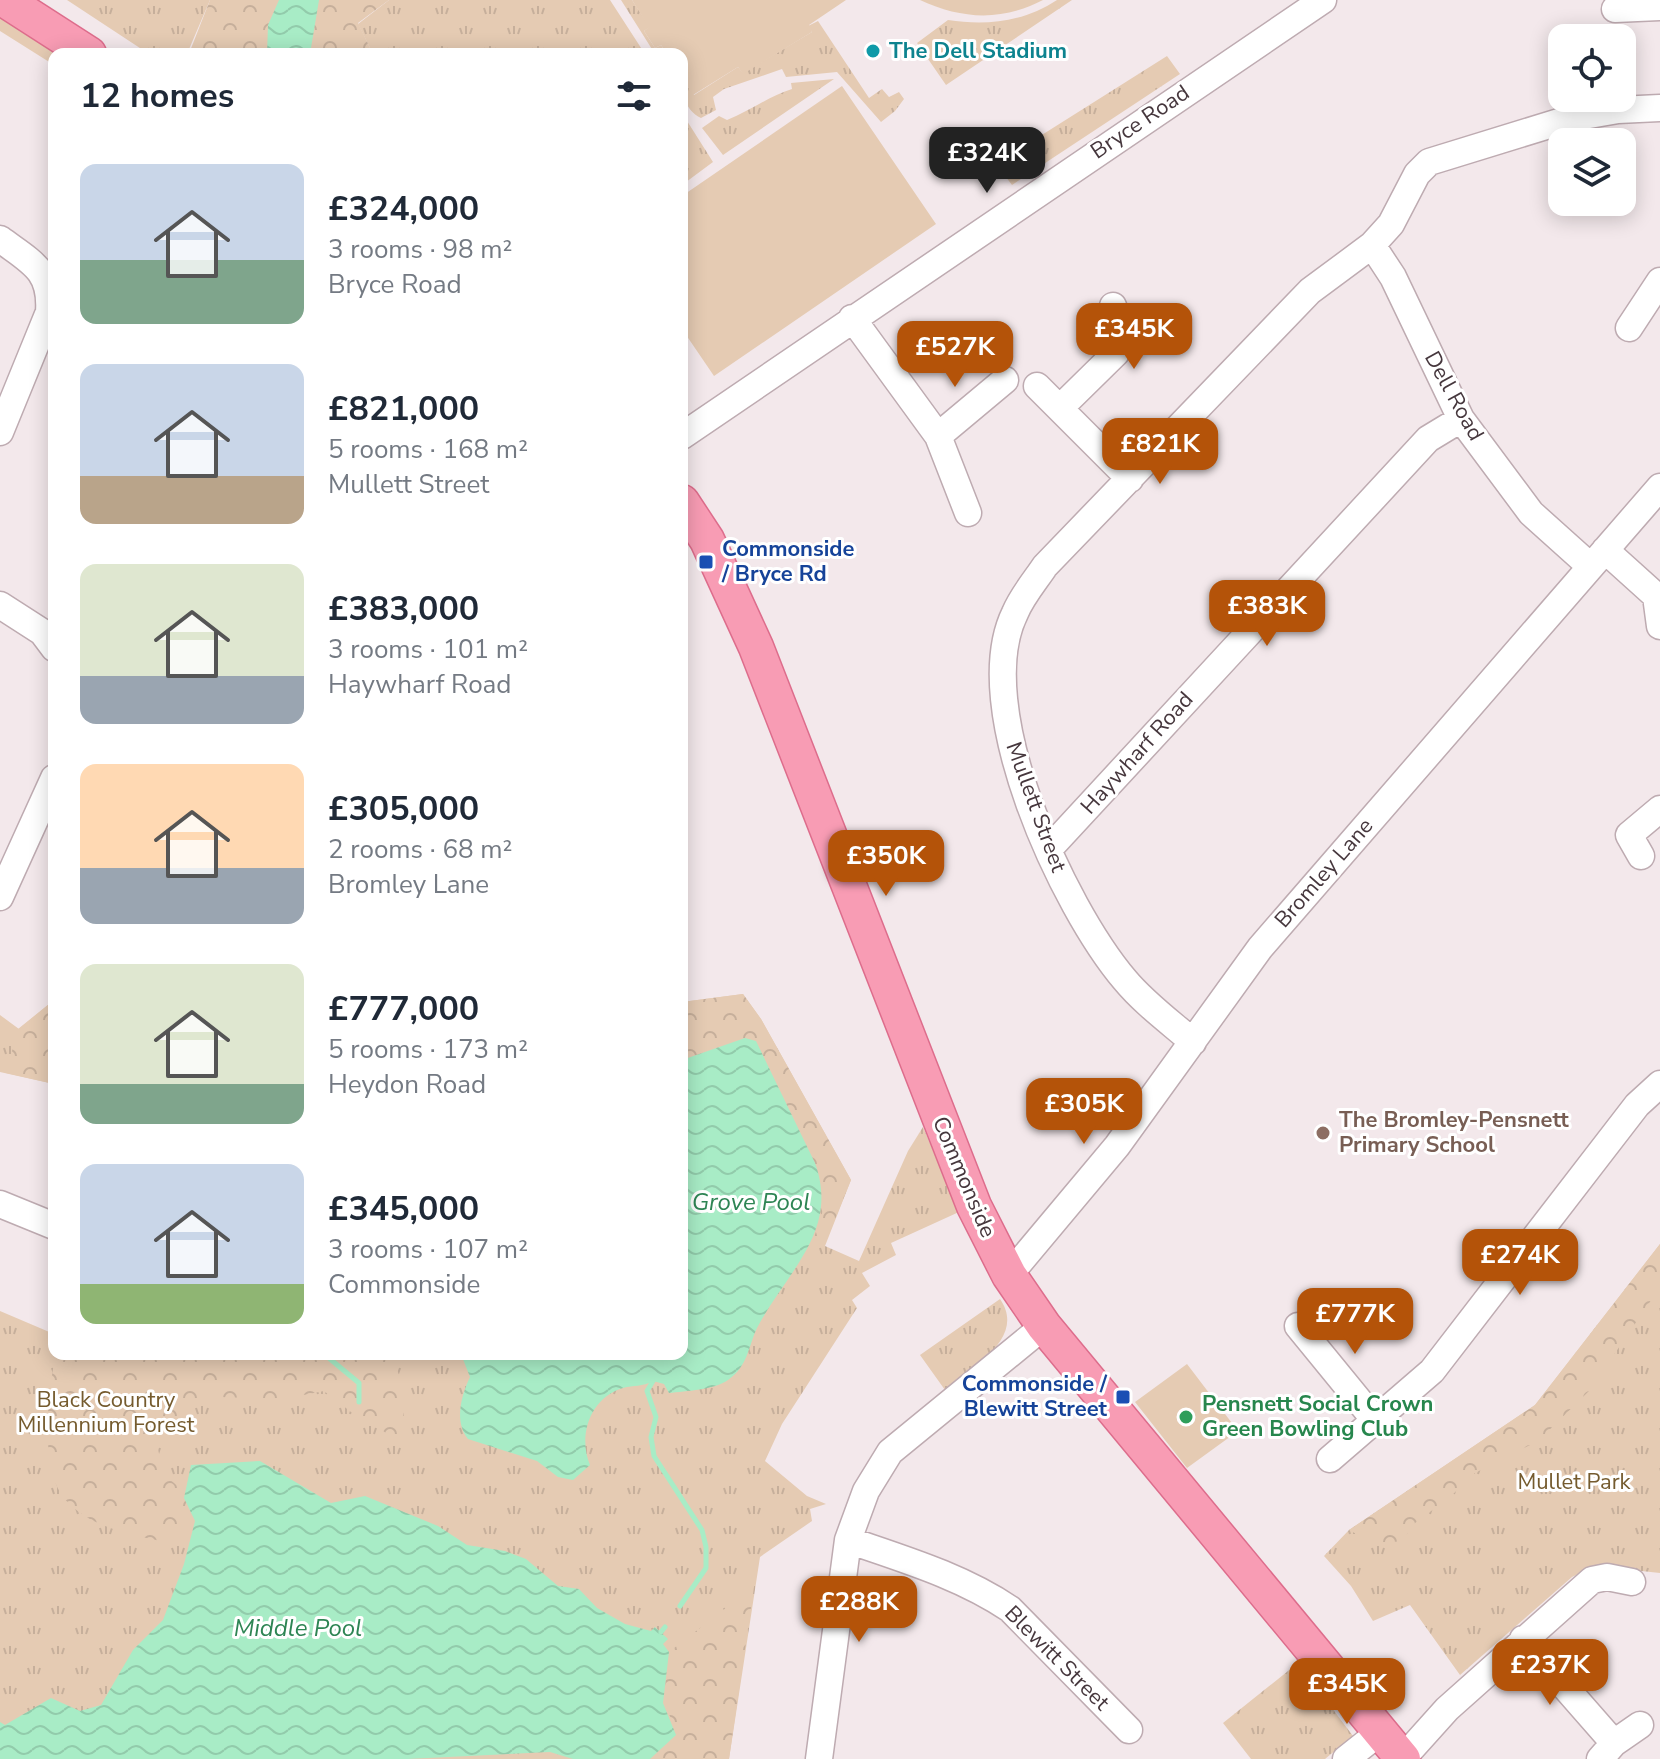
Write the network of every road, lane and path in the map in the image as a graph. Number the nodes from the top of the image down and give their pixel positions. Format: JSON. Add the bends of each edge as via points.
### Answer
{"nodes":[{"id":1,"x":5,"y":0,"type":"edge"},
{"id":2,"x":34,"y":0,"type":"edge"},
{"id":3,"x":1323,"y":0,"type":"edge"},
{"id":4,"x":1660,"y":7,"type":"edge"},
{"id":5,"x":1615,"y":9,"type":"dead end"},
{"id":6,"x":80,"y":48,"type":"edge"},
{"id":7,"x":109,"y":48,"type":"edge"},
{"id":8,"x":1660,"y":108,"type":"edge"},
{"id":9,"x":0,"y":239,"type":"edge"},
{"id":10,"x":1372,"y":245,"type":"junction"},
{"id":11,"x":1660,"y":281,"type":"edge"},
{"id":12,"x":48,"y":284,"type":"edge"},
{"id":13,"x":1113,"y":306,"type":"dead end"},
{"id":14,"x":48,"y":314,"type":"edge"},
{"id":15,"x":852,"y":318,"type":"junction"},
{"id":16,"x":1629,"y":328,"type":"dead end"},
{"id":17,"x":1005,"y":380,"type":"dead end"},
{"id":18,"x":1037,"y":386,"type":"dead end"},
{"id":19,"x":1060,"y":408,"type":"junction"},
{"id":20,"x":1461,"y":419,"type":"junction"},
{"id":21,"x":0,"y":432,"type":"edge"},
{"id":22,"x":688,"y":432,"type":"edge"},
{"id":23,"x":938,"y":436,"type":"junction"},
{"id":24,"x":1130,"y":479,"type":"junction"},
{"id":25,"x":1660,"y":487,"type":"edge"},
{"id":26,"x":688,"y":511,"type":"edge"},
{"id":27,"x":968,"y":513,"type":"dead end"},
{"id":28,"x":1598,"y":558,"type":"junction"},
{"id":29,"x":0,"y":605,"type":"edge"},
{"id":30,"x":1660,"y":626,"type":"edge"},
{"id":31,"x":48,"y":640,"type":"edge"},
{"id":32,"x":48,"y":791,"type":"edge"},
{"id":33,"x":1660,"y":809,"type":"edge"},
{"id":34,"x":1049,"y":849,"type":"junction"},
{"id":35,"x":1641,"y":856,"type":"dead end"},
{"id":36,"x":0,"y":897,"type":"edge"},
{"id":37,"x":1193,"y":1042,"type":"junction"},
{"id":38,"x":1660,"y":1084,"type":"edge"},
{"id":39,"x":0,"y":1204,"type":"edge"},
{"id":40,"x":48,"y":1224,"type":"edge"},
{"id":41,"x":1009,"y":1275,"type":"junction"},
{"id":42,"x":1044,"y":1326,"type":"junction"},
{"id":43,"x":1298,"y":1326,"type":"dead end"},
{"id":44,"x":1374,"y":1419,"type":"junction"},
{"id":45,"x":1330,"y":1459,"type":"dead end"},
{"id":46,"x":848,"y":1540,"type":"junction"},
{"id":47,"x":1632,"y":1582,"type":"dead end"},
{"id":48,"x":1523,"y":1639,"type":"junction"},
{"id":49,"x":1640,"y":1725,"type":"dead end"},
{"id":50,"x":1129,"y":1730,"type":"dead end"},
{"id":51,"x":1380,"y":1732,"type":"junction"},
{"id":52,"x":1607,"y":1751,"type":"edge"},
{"id":53,"x":819,"y":1759,"type":"edge"},
{"id":54,"x":1346,"y":1759,"type":"edge"},
{"id":55,"x":1403,"y":1759,"type":"edge"}],
"edges":[{"from":1,"to":6,"type":"main road"},
{"from":2,"to":7,"type":"main road"},
{"from":3,"to":15,"type":"street","name":"Bryce Road"},
{"from":4,"to":5,"type":"street"},
{"from":8,"to":10,"type":"street","name":"Mullett Street","via":[[1572,118],[1442,156],[1417,174],[1391,224]]},
{"from":9,"to":12,"type":"street","via":[[34,263]]},
{"from":10,"to":20,"type":"street","name":"Dell Road","via":[[1393,277]]},
{"from":10,"to":24,"type":"street","name":"Mullett Street","via":[[1310,291]]},
{"from":11,"to":16,"type":"street"},
{"from":13,"to":19,"type":"street","via":[[1123,333],[1116,353]]},
{"from":14,"to":21,"type":"street"},
{"from":15,"to":22,"type":"street","name":"Bryce Road"},
{"from":15,"to":23,"type":"street"},
{"from":17,"to":23,"type":"street"},
{"from":18,"to":19,"type":"street"},
{"from":19,"to":24,"type":"street"},
{"from":20,"to":28,"type":"street","name":"Dell Road","via":[[1531,513]]},
{"from":20,"to":34,"type":"street","name":"Haywharf Road","via":[[1428,439]]},
{"from":23,"to":27,"type":"street"},
{"from":24,"to":34,"type":"street","name":"Mullett Street","via":[[1045,566],[1014,614],[1003,664],[1003,707],[1018,769]]},
{"from":25,"to":28,"type":"street","name":"Bromley Lane"},
{"from":26,"to":41,"type":"main road","name":"Commonside","via":[[707,540],[756,647],[961,1176]]},
{"from":28,"to":30,"type":"street","name":"Dell Road","via":[[1656,596]]},
{"from":28,"to":37,"type":"street","name":"Bromley Lane","via":[[1260,948]]},
{"from":29,"to":31,"type":"street"},
{"from":32,"to":36,"type":"street"},
{"from":33,"to":35,"type":"street","via":[[1629,835]]},
{"from":34,"to":37,"type":"street","name":"Mullett Street","via":[[1071,902],[1117,970]]},
{"from":37,"to":41,"type":"street","name":"Bromley Lane","via":[[1117,1146]]},
{"from":38,"to":44,"type":"street","via":[[1637,1105],[1432,1371]]},
{"from":39,"to":40,"type":"street"},
{"from":41,"to":42,"type":"main road","name":"Commonside"},
{"from":42,"to":46,"type":"street","via":[[890,1452],[866,1491]]},
{"from":42,"to":51,"type":"main road","name":"Commonside"},
{"from":43,"to":44,"type":"street"},
{"from":44,"to":45,"type":"street"},
{"from":46,"to":50,"type":"street","name":"Blewitt Street","via":[[989,1594]]},
{"from":46,"to":53,"type":"street"},
{"from":47,"to":48,"type":"street","via":[[1592,1580]]},
{"from":48,"to":52,"type":"street"},
{"from":48,"to":55,"type":"street","via":[[1447,1709]]},
{"from":49,"to":52,"type":"street"},
{"from":51,"to":54,"type":"street"},
{"from":51,"to":55,"type":"main road","name":"Commonside"}]}
